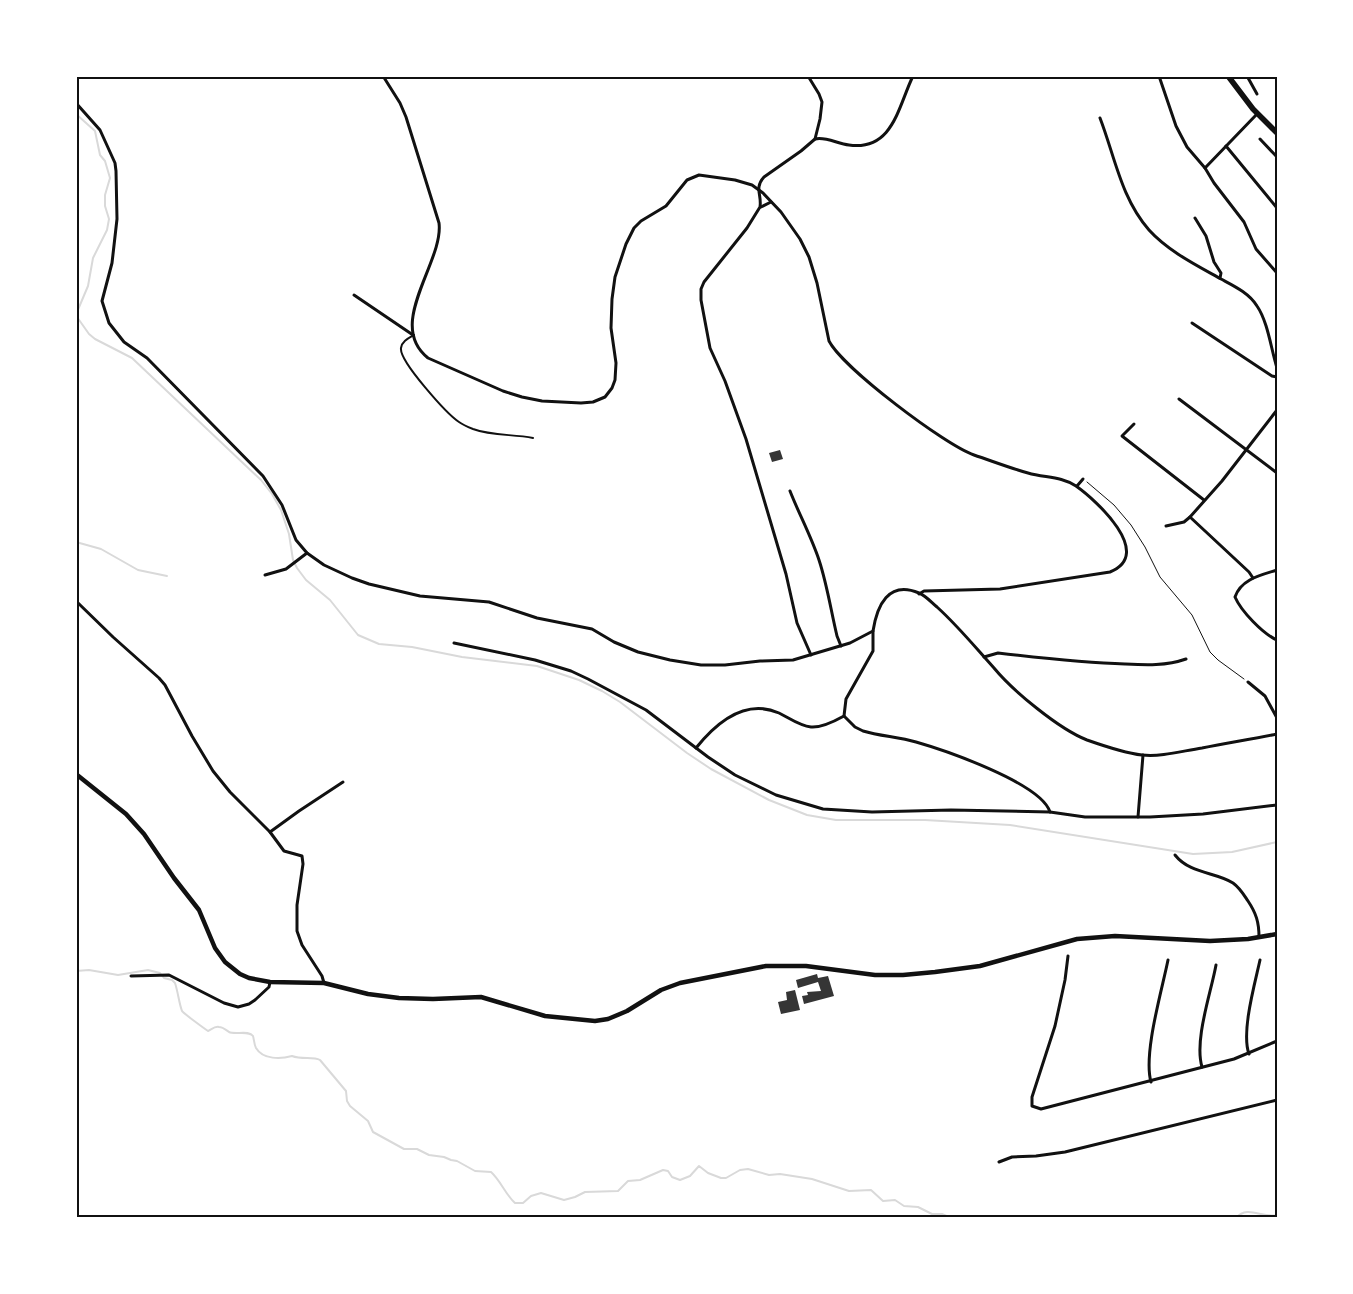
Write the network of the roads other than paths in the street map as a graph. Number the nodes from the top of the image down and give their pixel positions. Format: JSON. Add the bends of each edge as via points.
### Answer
{"nodes":[{"id":1,"x":383,"y":76,"type":"edge"},
{"id":2,"x":808,"y":76,"type":"edge"},
{"id":3,"x":913,"y":76,"type":"edge"},
{"id":4,"x":1159,"y":76,"type":"edge"},
{"id":5,"x":1228,"y":76,"type":"edge"},
{"id":6,"x":1247,"y":76,"type":"edge"},
{"id":7,"x":1257,"y":94,"type":"dead end"},
{"id":8,"x":76,"y":104,"type":"edge"},
{"id":9,"x":1258,"y":114,"type":"junction"},
{"id":10,"x":1100,"y":118,"type":"dead end"},
{"id":11,"x":1277,"y":133,"type":"edge"},
{"id":12,"x":815,"y":139,"type":"junction"},
{"id":13,"x":1260,"y":139,"type":"dead end"},
{"id":14,"x":1226,"y":146,"type":"junction"},
{"id":15,"x":1277,"y":156,"type":"edge"},
{"id":16,"x":1204,"y":168,"type":"junction"},
{"id":17,"x":758,"y":188,"type":"junction"},
{"id":18,"x":771,"y":202,"type":"junction"},
{"id":19,"x":760,"y":207,"type":"junction"},
{"id":20,"x":1277,"y":208,"type":"edge"},
{"id":21,"x":1195,"y":218,"type":"dead end"},
{"id":22,"x":1277,"y":273,"type":"edge"},
{"id":23,"x":1220,"y":278,"type":"junction"},
{"id":24,"x":354,"y":295,"type":"dead end"},
{"id":25,"x":1192,"y":323,"type":"dead end"},
{"id":26,"x":414,"y":335,"type":"junction"},
{"id":27,"x":1277,"y":368,"type":"edge"},
{"id":28,"x":1277,"y":378,"type":"edge"},
{"id":29,"x":1179,"y":399,"type":"dead end"},
{"id":30,"x":1277,"y":410,"type":"edge"},
{"id":31,"x":1134,"y":424,"type":"dead end"},
{"id":32,"x":534,"y":438,"type":"dead end"},
{"id":33,"x":1246,"y":450,"type":"junction"},
{"id":34,"x":1277,"y":473,"type":"edge"},
{"id":35,"x":1083,"y":479,"type":"road end"},
{"id":36,"x":1077,"y":486,"type":"junction"},
{"id":37,"x":790,"y":491,"type":"dead end"},
{"id":38,"x":1204,"y":500,"type":"junction"},
{"id":39,"x":1190,"y":517,"type":"junction"},
{"id":40,"x":1166,"y":526,"type":"dead end"},
{"id":41,"x":307,"y":553,"type":"junction"},
{"id":42,"x":1277,"y":570,"type":"edge"},
{"id":43,"x":265,"y":575,"type":"dead end"},
{"id":44,"x":1253,"y":578,"type":"junction"},
{"id":45,"x":919,"y":594,"type":"junction"},
{"id":46,"x":76,"y":601,"type":"edge"},
{"id":47,"x":873,"y":631,"type":"junction"},
{"id":48,"x":1277,"y":640,"type":"edge"},
{"id":49,"x":454,"y":643,"type":"dead end"},
{"id":50,"x":841,"y":646,"type":"junction"},
{"id":51,"x":811,"y":655,"type":"junction"},
{"id":52,"x":984,"y":657,"type":"junction"},
{"id":53,"x":1186,"y":659,"type":"dead end"},
{"id":54,"x":1248,"y":682,"type":"road end"},
{"id":55,"x":844,"y":716,"type":"junction"},
{"id":56,"x":1277,"y":718,"type":"edge"},
{"id":57,"x":1277,"y":734,"type":"edge"},
{"id":58,"x":696,"y":748,"type":"junction"},
{"id":59,"x":1143,"y":755,"type":"junction"},
{"id":60,"x":76,"y":774,"type":"edge"},
{"id":61,"x":343,"y":782,"type":"dead end"},
{"id":62,"x":1277,"y":806,"type":"edge"},
{"id":63,"x":1050,"y":812,"type":"junction"},
{"id":64,"x":1138,"y":817,"type":"junction"},
{"id":65,"x":270,"y":832,"type":"junction"},
{"id":66,"x":1175,"y":855,"type":"dead end"},
{"id":67,"x":1277,"y":934,"type":"edge"},
{"id":68,"x":1259,"y":938,"type":"junction"},
{"id":69,"x":1068,"y":956,"type":"dead end"},
{"id":70,"x":1168,"y":960,"type":"dead end"},
{"id":71,"x":1260,"y":960,"type":"dead end"},
{"id":72,"x":1216,"y":965,"type":"dead end"},
{"id":73,"x":132,"y":976,"type":"dead end"},
{"id":74,"x":270,"y":982,"type":"junction"},
{"id":75,"x":324,"y":983,"type":"junction"},
{"id":76,"x":1277,"y":1040,"type":"edge"},
{"id":77,"x":1249,"y":1054,"type":"junction"},
{"id":78,"x":1202,"y":1067,"type":"junction"},
{"id":79,"x":1151,"y":1082,"type":"junction"},
{"id":80,"x":1277,"y":1100,"type":"edge"},
{"id":81,"x":999,"y":1162,"type":"dead end"}],
"edges":[{"from":1,"to":26,"type":"street","via":[[406,117],[440,230],[414,312]]},
{"from":2,"to":12,"type":"street","via":[[822,102]]},
{"from":3,"to":12,"type":"street","via":[[892,123],[876,142],[851,146],[823,138]]},
{"from":4,"to":16,"type":"street","via":[[1176,126]]},
{"from":5,"to":9,"type":"main road"},
{"from":6,"to":7,"type":"street"},
{"from":8,"to":41,"type":"street","via":[[100,130],[115,163],[118,214],[112,263],[102,301],[110,323],[124,342],[147,358],[263,476],[282,505],[296,540]]},
{"from":9,"to":11,"type":"main road"},
{"from":9,"to":14,"type":"street"},
{"from":10,"to":23,"type":"street","via":[[1124,191],[1141,220],[1169,248]]},
{"from":12,"to":17,"type":"street","via":[[764,177]]},
{"from":13,"to":15,"type":"street"},
{"from":14,"to":16,"type":"street"},
{"from":14,"to":20,"type":"street"},
{"from":16,"to":22,"type":"street","via":[[1244,222],[1256,249]]},
{"from":17,"to":18,"type":"street"},
{"from":17,"to":19,"type":"street"},
{"from":17,"to":26,"type":"street","via":[[735,180],[694,176],[668,204],[634,228],[621,256],[613,288],[611,328],[615,380],[608,394],[600,400],[564,403],[514,395],[431,360],[422,352]]},
{"from":18,"to":19,"type":"street"},
{"from":18,"to":36,"type":"street","via":[[805,247],[814,270],[829,341],[835,351],[896,403],[963,450]]},
{"from":19,"to":51,"type":"street","via":[[704,282],[701,300],[710,348],[746,439],[797,623]]},
{"from":21,"to":23,"type":"street","via":[[1206,236],[1221,273]]},
{"from":23,"to":27,"type":"street","via":[[1244,292],[1257,305]]},
{"from":24,"to":26,"type":"street"},
{"from":25,"to":28,"type":"street"},
{"from":26,"to":32,"type":"lane","via":[[402,343],[403,359],[458,421],[488,433]]},
{"from":29,"to":33,"type":"street"},
{"from":30,"to":33,"type":"street"},
{"from":31,"to":38,"type":"street","via":[[1122,436]]},
{"from":33,"to":34,"type":"street"},
{"from":33,"to":38,"type":"street"},
{"from":35,"to":36,"type":"street"},
{"from":36,"to":45,"type":"street","via":[[1105,511],[1125,541],[1126,558],[1116,569],[1013,588],[924,591]]},
{"from":37,"to":50,"type":"street","via":[[820,562]]},
{"from":38,"to":39,"type":"street"},
{"from":39,"to":40,"type":"street","via":[[1184,522]]},
{"from":39,"to":44,"type":"street"},
{"from":41,"to":43,"type":"street","via":[[279,572]]},
{"from":41,"to":51,"type":"street","via":[[330,569],[370,584],[420,596],[490,602],[537,618],[592,629],[622,646],[670,660],[725,665],[786,661]]},
{"from":42,"to":44,"type":"street"},
{"from":44,"to":48,"type":"street","via":[[1241,587],[1236,599],[1257,625]]},
{"from":45,"to":47,"type":"street","via":[[902,590],[886,596]]},
{"from":45,"to":52,"type":"street","via":[[952,621]]},
{"from":46,"to":65,"type":"street","via":[[159,678],[218,776],[235,798]]},
{"from":47,"to":50,"type":"street"},
{"from":47,"to":55,"type":"street","via":[[874,651],[846,698]]},
{"from":49,"to":58,"type":"street","via":[[571,671],[646,710]]},
{"from":50,"to":51,"type":"street"},
{"from":52,"to":53,"type":"street","via":[[998,653],[1151,665]]},
{"from":52,"to":59,"type":"street","via":[[1013,687],[1065,728],[1088,740]]},
{"from":54,"to":56,"type":"street","via":[[1265,696]]},
{"from":55,"to":58,"type":"street","via":[[812,727],[770,710],[743,710],[722,722]]},
{"from":55,"to":63,"type":"street","via":[[863,731],[932,747],[998,772],[1044,802]]},
{"from":57,"to":59,"type":"street","via":[[1172,753]]},
{"from":58,"to":63,"type":"street","via":[[763,789],[823,809]]},
{"from":59,"to":64,"type":"street"},
{"from":60,"to":74,"type":"street","via":[[126,814],[144,834],[199,910],[215,948],[225,962],[240,974]]},
{"from":61,"to":65,"type":"street"},
{"from":62,"to":64,"type":"street"},
{"from":63,"to":64,"type":"street"},
{"from":65,"to":75,"type":"street","via":[[284,851],[302,856],[297,931]]},
{"from":66,"to":68,"type":"street","via":[[1200,872],[1224,878],[1236,886],[1258,918]]},
{"from":67,"to":68,"type":"street"},
{"from":68,"to":75,"type":"street","via":[[1210,941],[1115,936],[1077,939],[980,966],[903,974],[875,975],[806,966],[766,966],[680,982],[627,1011],[595,1021],[545,1016],[481,997],[399,998]]},
{"from":69,"to":79,"type":"street","via":[[1057,1019],[1032,1106],[1041,1109]]},
{"from":70,"to":79,"type":"street","via":[[1150,1050]]},
{"from":71,"to":77,"type":"street","via":[[1248,1022],[1246,1040]]},
{"from":72,"to":78,"type":"street","via":[[1204,1016]]},
{"from":73,"to":74,"type":"street","via":[[164,974],[224,1003],[238,1006],[255,1000]]},
{"from":74,"to":75,"type":"street"},
{"from":76,"to":77,"type":"street"},
{"from":77,"to":78,"type":"street"},
{"from":78,"to":79,"type":"street"},
{"from":80,"to":81,"type":"street","via":[[1065,1152],[1012,1157]]}]}
